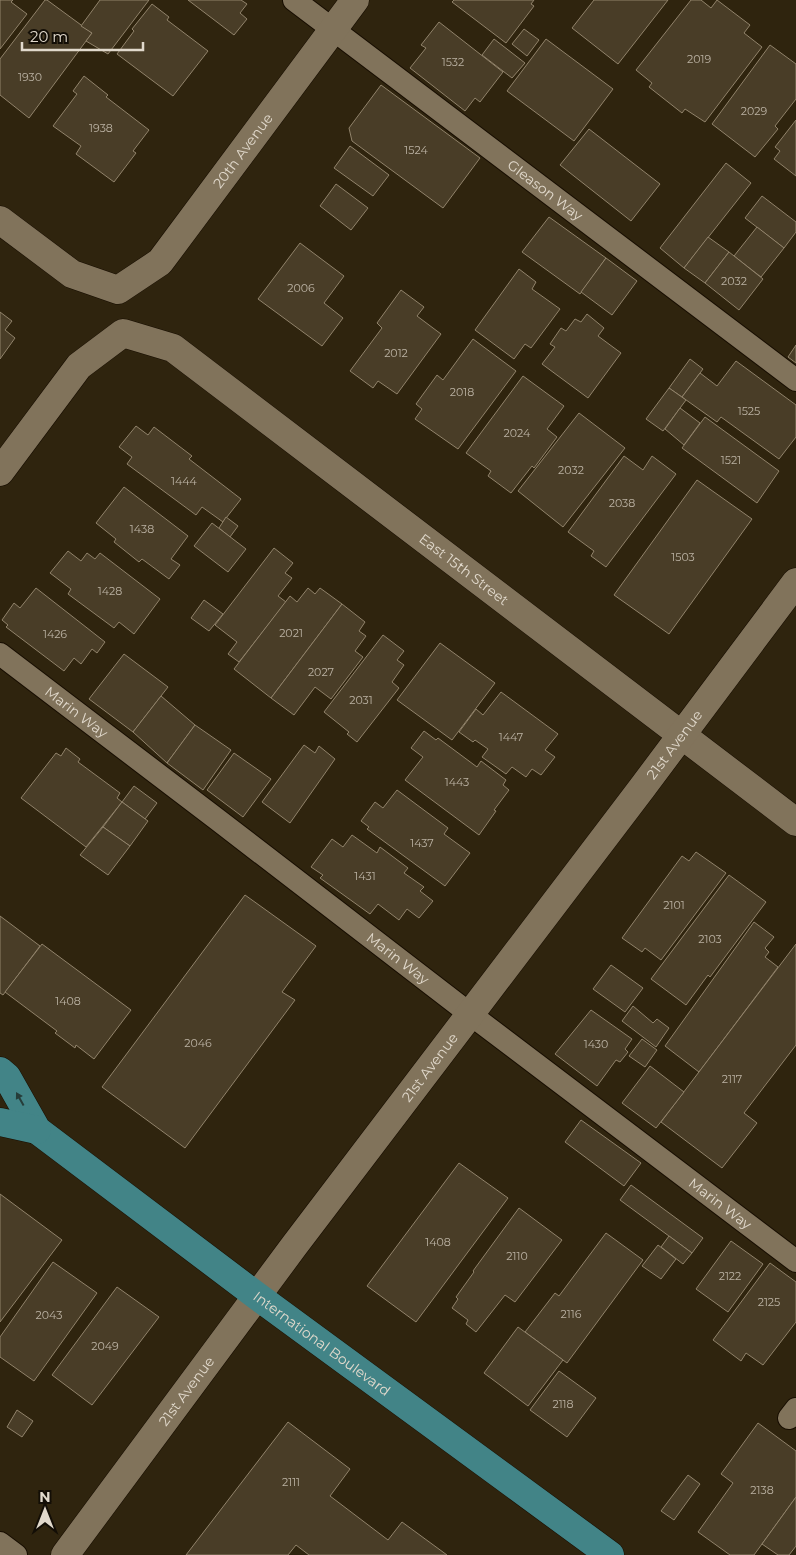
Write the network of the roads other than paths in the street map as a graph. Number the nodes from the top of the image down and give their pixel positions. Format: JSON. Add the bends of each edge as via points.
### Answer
{"nodes":[{"id":1,"x":294,"y":0,"type":"edge"},
{"id":2,"x":355,"y":0,"type":"edge"},
{"id":3,"x":333,"y":29,"type":"junction"},
{"id":4,"x":0,"y":220,"type":"edge"},
{"id":5,"x":796,"y":380,"type":"edge"},
{"id":6,"x":0,"y":472,"type":"edge"},
{"id":7,"x":796,"y":582,"type":"edge"},
{"id":8,"x":0,"y":654,"type":"edge"},
{"id":9,"x":682,"y":735,"type":"junction"},
{"id":10,"x":796,"y":822,"type":"edge"},
{"id":11,"x":470,"y":1014,"type":"junction"},
{"id":12,"x":0,"y":1071,"type":"edge"},
{"id":13,"x":0,"y":1122,"type":"edge"},
{"id":14,"x":37,"y":1130,"type":"junction"},
{"id":15,"x":796,"y":1262,"type":"edge"},
{"id":16,"x":257,"y":1296,"type":"junction"},
{"id":17,"x":0,"y":1543,"type":"edge"},
{"id":18,"x":16,"y":1555,"type":"edge"},
{"id":19,"x":66,"y":1555,"type":"edge"},
{"id":20,"x":610,"y":1555,"type":"edge"}],
"edges":[{"from":1,"to":3,"type":"lane","name":"Gleason Way"},
{"from":2,"to":3,"type":"street","name":"20th Avenue"},
{"from":3,"to":4,"type":"street","name":"20th Avenue","via":[[160,262],[118,290],[72,274]]},
{"from":3,"to":5,"type":"lane","name":"Gleason Way"},
{"from":6,"to":9,"type":"street","name":"East 15th Street","via":[[79,366],[123,333],[173,348]]},
{"from":7,"to":9,"type":"street","name":"21st Avenue"},
{"from":8,"to":11,"type":"lane","name":"Marin Way"},
{"from":9,"to":10,"type":"street","name":"East 15th Street"},
{"from":9,"to":11,"type":"street","name":"21st Avenue"},
{"from":11,"to":15,"type":"lane","name":"Marin Way"},
{"from":11,"to":16,"type":"street","name":"21st Avenue"},
{"from":14,"to":12,"type":"main road","name":"International Boulevard","one_way":true,"via":[[7,1077]]},
{"from":13,"to":14,"type":"main road","name":"International Boulevard"},
{"from":14,"to":16,"type":"main road","name":"International Boulevard"},
{"from":16,"to":19,"type":"street","name":"21st Avenue"},
{"from":16,"to":20,"type":"main road","name":"International Boulevard"},
{"from":17,"to":18,"type":"lane"}]}
